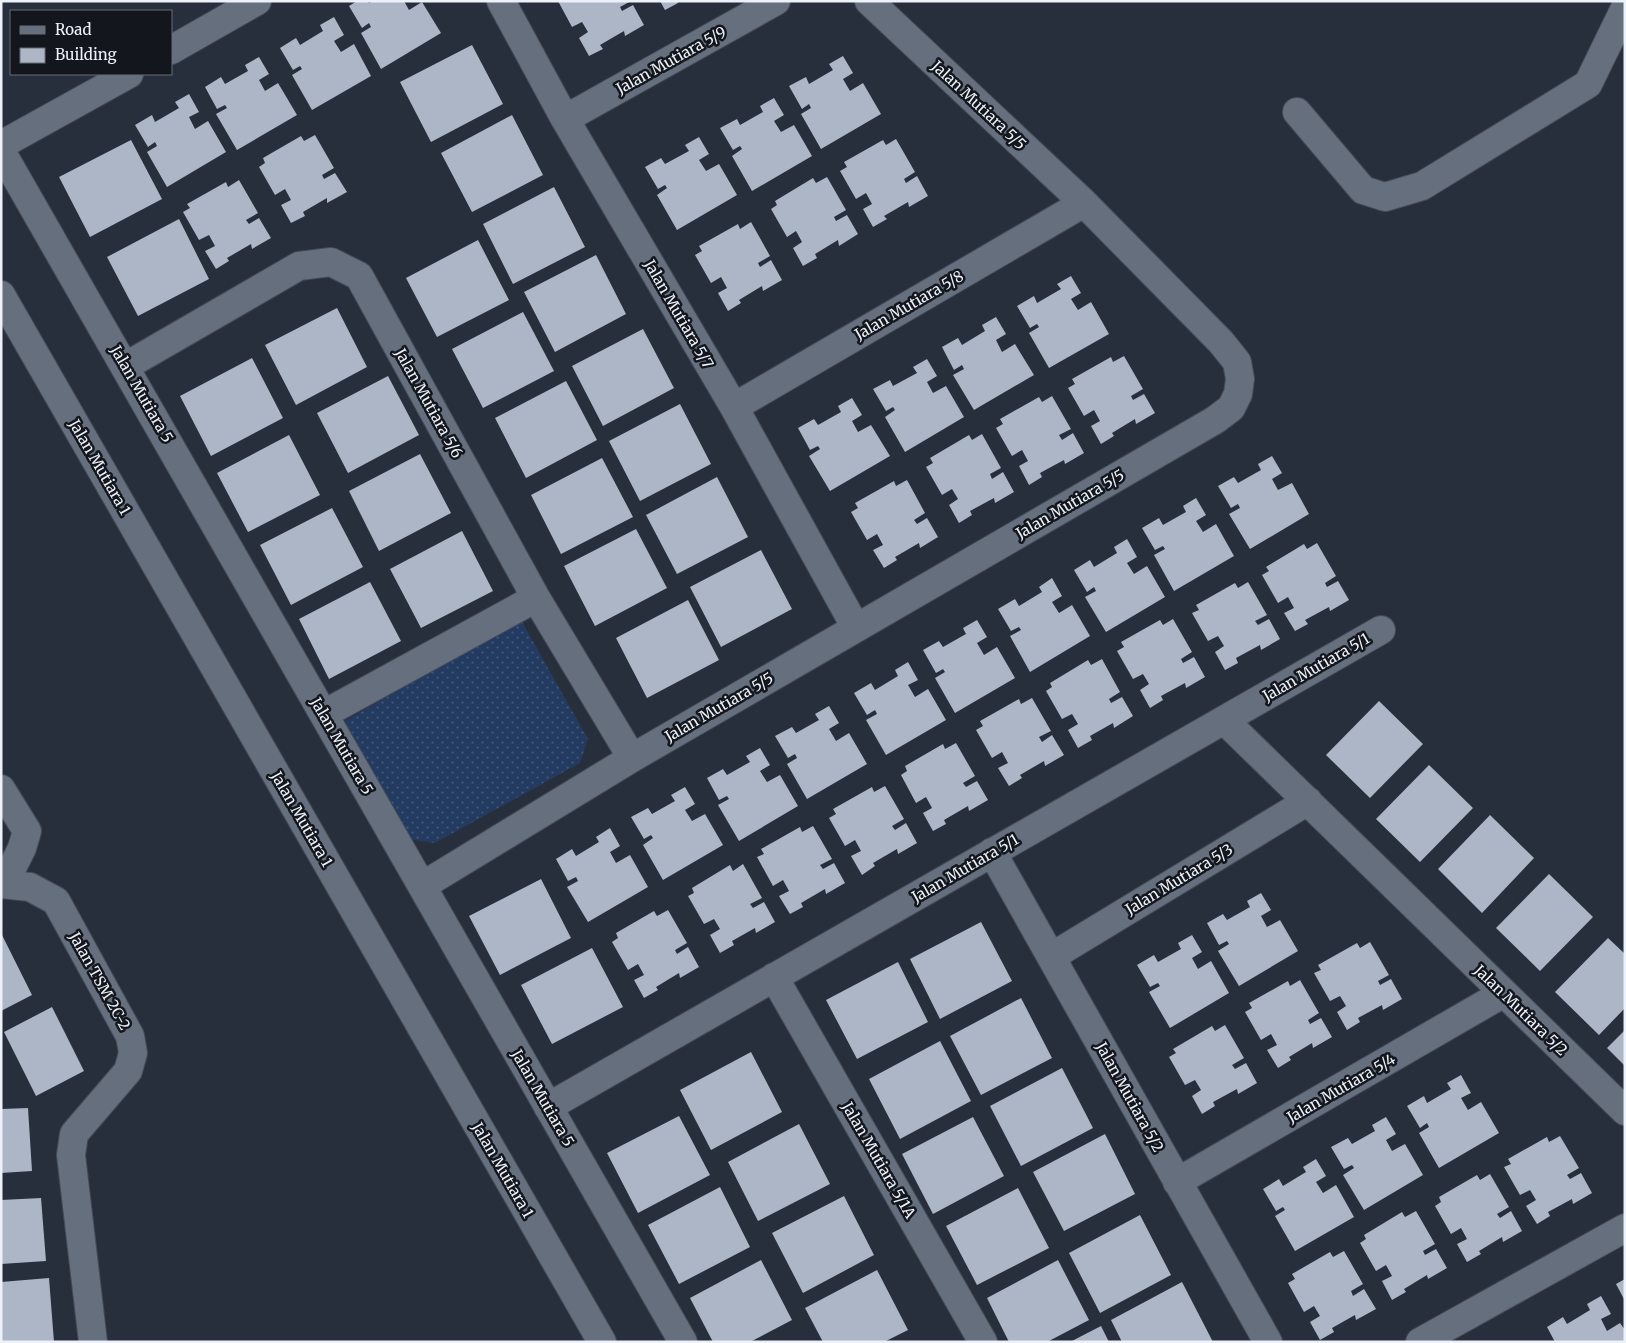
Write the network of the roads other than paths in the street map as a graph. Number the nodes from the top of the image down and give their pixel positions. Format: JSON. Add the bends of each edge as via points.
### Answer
{"nodes":[{"id":1,"x":257,"y":1,"type":"edge"},
{"id":2,"x":501,"y":1,"type":"edge"},
{"id":3,"x":776,"y":1,"type":"edge"},
{"id":4,"x":869,"y":1,"type":"edge"},
{"id":5,"x":1625,"y":8,"type":"edge"},
{"id":6,"x":172,"y":49,"type":"edge"},
{"id":7,"x":127,"y":75,"type":"edge"},
{"id":8,"x":1298,"y":112,"type":"dead end"},
{"id":9,"x":566,"y":119,"type":"junction"},
{"id":10,"x":1,"y":146,"type":"edge"},
{"id":11,"x":1,"y":151,"type":"edge"},
{"id":12,"x":1084,"y":203,"type":"junction"},
{"id":13,"x":1,"y":296,"type":"edge"},
{"id":14,"x":126,"y":366,"type":"junction"},
{"id":15,"x":734,"y":407,"type":"junction"},
{"id":16,"x":536,"y":598,"type":"junction"},
{"id":17,"x":856,"y":628,"type":"junction"},
{"id":18,"x":1381,"y":630,"type":"dead end"},
{"id":19,"x":324,"y":714,"type":"junction"},
{"id":20,"x":1224,"y":720,"type":"junction"},
{"id":21,"x":632,"y":758,"type":"junction"},
{"id":22,"x":1,"y":789,"type":"edge"},
{"id":23,"x":1308,"y":801,"type":"junction"},
{"id":24,"x":992,"y":852,"type":"junction"},
{"id":25,"x":3,"y":884,"type":"edge"},
{"id":26,"x":422,"y":886,"type":"junction"},
{"id":27,"x":1051,"y":957,"type":"junction"},
{"id":28,"x":774,"y":977,"type":"junction"},
{"id":29,"x":1504,"y":993,"type":"junction"},
{"id":30,"x":548,"y":1107,"type":"junction"},
{"id":31,"x":1625,"y":1111,"type":"edge"},
{"id":32,"x":1177,"y":1182,"type":"junction"},
{"id":33,"x":1625,"y":1228,"type":"edge"},
{"id":34,"x":93,"y":1342,"type":"edge"},
{"id":35,"x":602,"y":1342,"type":"edge"},
{"id":36,"x":683,"y":1342,"type":"edge"},
{"id":37,"x":983,"y":1342,"type":"edge"},
{"id":38,"x":1268,"y":1342,"type":"edge"},
{"id":39,"x":1420,"y":1342,"type":"edge"}],
"edges":[{"from":1,"to":6,"type":"street"},
{"from":2,"to":9,"type":"street","name":"Jalan Mutiara 5/7"},
{"from":3,"to":9,"type":"street","name":"Jalan Mutiara 5/9"},
{"from":4,"to":12,"type":"street","name":"Jalan Mutiara 5/5"},
{"from":5,"to":8,"type":"street","via":[[1588,84],[1422,186],[1385,197],[1363,190]]},
{"from":7,"to":10,"type":"street"},
{"from":9,"to":15,"type":"street","name":"Jalan Mutiara 5/7"},
{"from":11,"to":14,"type":"street","name":"Jalan Mutiara 5"},
{"from":12,"to":15,"type":"street","name":"Jalan Mutiara 5/8"},
{"from":12,"to":17,"type":"street","name":"Jalan Mutiara 5/5","via":[[1237,362],[1240,379],[1238,394],[1231,408]]},
{"from":13,"to":35,"type":"street","name":"Jalan Mutiara 1"},
{"from":14,"to":16,"type":"street","name":"Jalan Mutiara 5/6","via":[[299,266],[331,262],[359,276]]},
{"from":14,"to":19,"type":"street","name":"Jalan Mutiara 5"},
{"from":15,"to":17,"type":"street","name":"Jalan Mutiara 5/7"},
{"from":16,"to":19,"type":"street"},
{"from":16,"to":21,"type":"street","name":"Jalan Mutiara 5/6"},
{"from":17,"to":21,"type":"street","name":"Jalan Mutiara 5/5"},
{"from":18,"to":20,"type":"street","name":"Jalan Mutiara 5/1"},
{"from":19,"to":26,"type":"street","name":"Jalan Mutiara 5"},
{"from":20,"to":23,"type":"street","name":"Jalan Mutiara 5/2"},
{"from":20,"to":24,"type":"street","name":"Jalan Mutiara 5/1"},
{"from":21,"to":26,"type":"street","name":"Jalan Mutiara 5/5"},
{"from":22,"to":25,"type":"street","via":[[27,831]]},
{"from":23,"to":27,"type":"street","name":"Jalan Mutiara 5/3"},
{"from":23,"to":29,"type":"street","name":"Jalan Mutiara 5/2"},
{"from":24,"to":27,"type":"street","name":"Jalan Mutiara 5/2"},
{"from":24,"to":28,"type":"street","name":"Jalan Mutiara 5/1"},
{"from":25,"to":34,"type":"street","name":"Jalan TSM 2C-2","via":[[30,886],[56,901],[130,1036],[133,1053],[128,1071],[74,1134],[71,1155]]},
{"from":26,"to":30,"type":"street","name":"Jalan Mutiara 5"},
{"from":27,"to":32,"type":"street","name":"Jalan Mutiara 5/2"},
{"from":28,"to":30,"type":"street","name":"Jalan Mutiara 5/1"},
{"from":28,"to":37,"type":"street","name":"Jalan Mutiara 5/1A"},
{"from":29,"to":31,"type":"street","name":"Jalan Mutiara 5/2"},
{"from":29,"to":32,"type":"street","name":"Jalan Mutiara 5/4"},
{"from":30,"to":36,"type":"street","name":"Jalan Mutiara 5"},
{"from":32,"to":38,"type":"street","name":"Jalan Mutiara 5/2"},
{"from":33,"to":39,"type":"street"}]}
